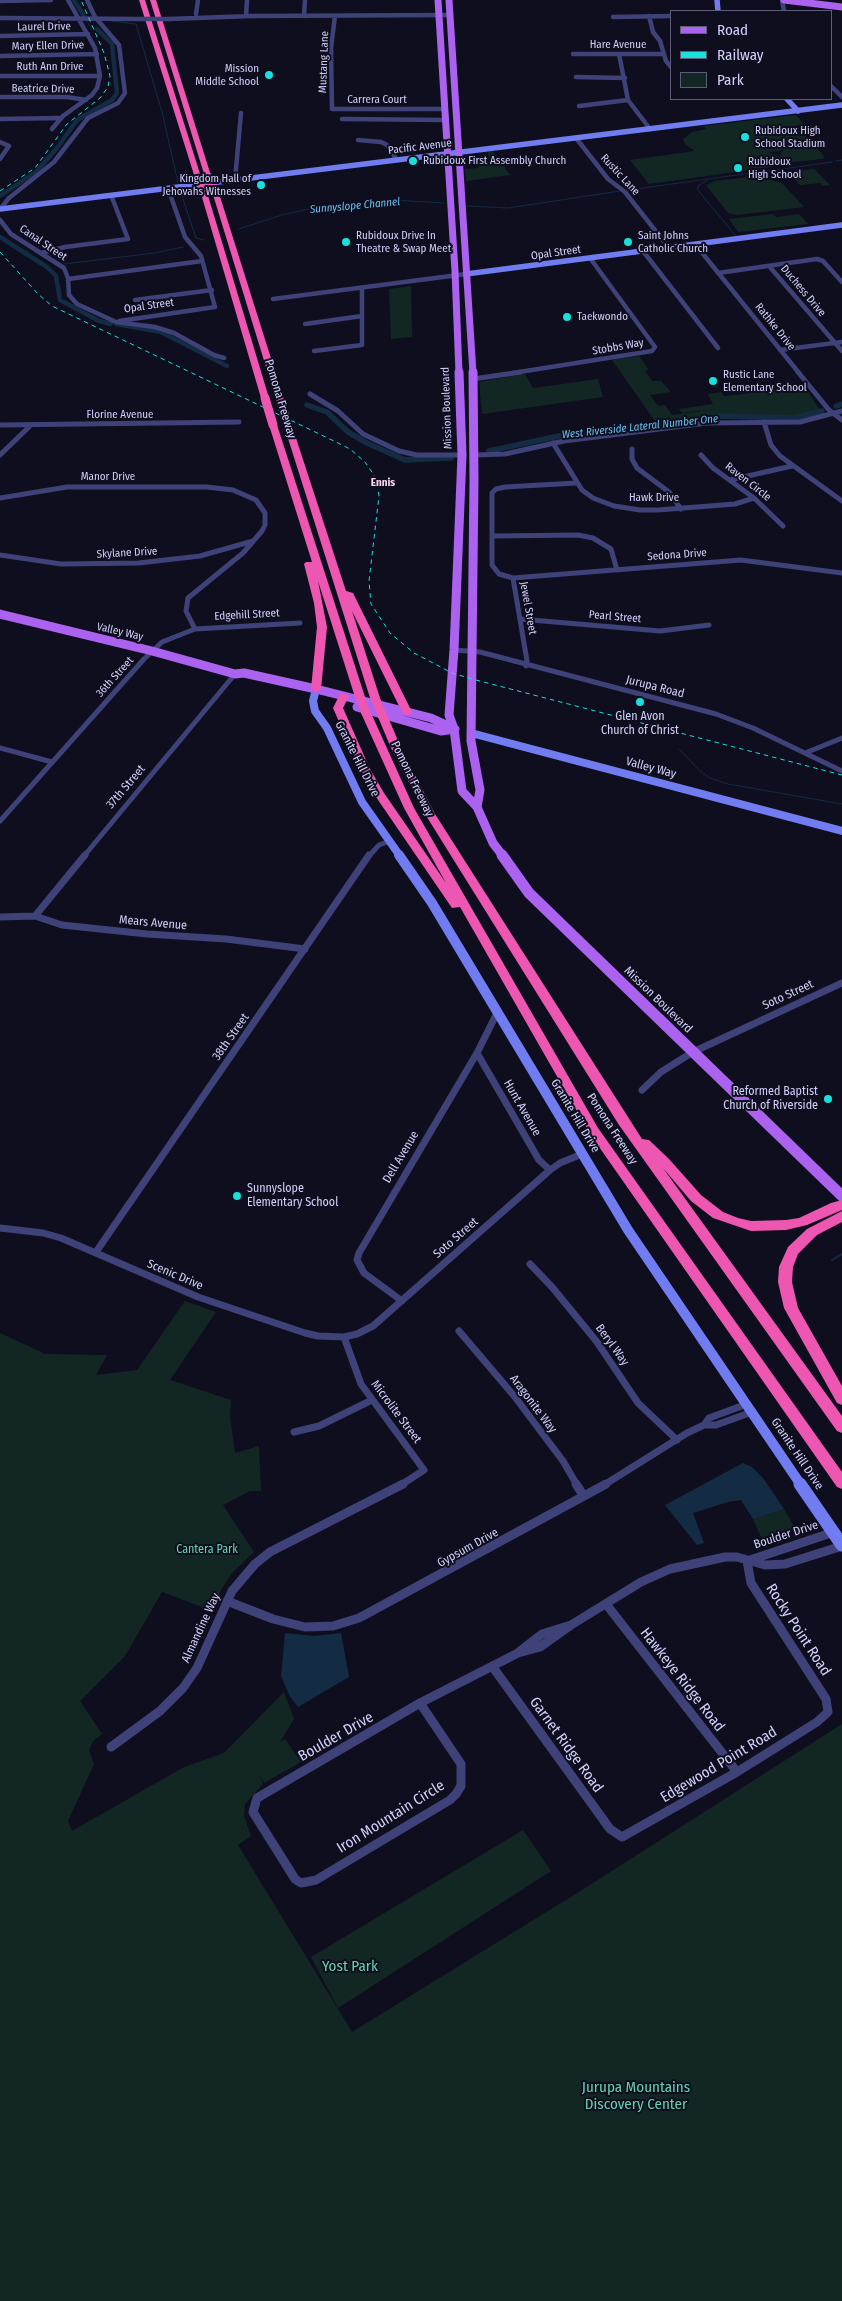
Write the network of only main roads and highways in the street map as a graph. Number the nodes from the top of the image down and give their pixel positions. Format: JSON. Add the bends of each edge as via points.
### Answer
{"nodes":[{"id":1,"x":142,"y":0,"type":"edge"},
{"id":2,"x":153,"y":0,"type":"edge"},
{"id":3,"x":438,"y":0,"type":"edge"},
{"id":4,"x":449,"y":0,"type":"edge"},
{"id":5,"x":783,"y":0,"type":"edge"},
{"id":6,"x":833,"y":3,"type":"edge"},
{"id":7,"x":842,"y":7,"type":"edge"},
{"id":8,"x":462,"y":455,"type":"junction"},
{"id":9,"x":474,"y":455,"type":"junction"},
{"id":10,"x":310,"y":542,"type":"junction"},
{"id":11,"x":325,"y":544,"type":"junction"},
{"id":12,"x":0,"y":614,"type":"edge"},
{"id":13,"x":315,"y":692,"type":"junction"},
{"id":14,"x":342,"y":699,"type":"junction"},
{"id":15,"x":407,"y":712,"type":"junction"},
{"id":16,"x":454,"y":729,"type":"junction"},
{"id":17,"x":472,"y":733,"type":"junction"},
{"id":18,"x":477,"y":808,"type":"junction"},
{"id":19,"x":490,"y":952,"type":"junction"},
{"id":20,"x":623,"y":1122,"type":"junction"},
{"id":21,"x":842,"y":1196,"type":"edge"},
{"id":22,"x":842,"y":1205,"type":"edge"},
{"id":23,"x":842,"y":1216,"type":"edge"},
{"id":24,"x":842,"y":1399,"type":"edge"},
{"id":25,"x":842,"y":1427,"type":"edge"},
{"id":26,"x":842,"y":1483,"type":"edge"}],
"edges":[{"from":1,"to":10,"type":"highway","name":"Pomona Freeway","bridge":true},
{"from":2,"to":11,"type":"highway","name":"Pomona Freeway","bridge":true},
{"from":3,"to":8,"type":"main road","name":"Mission Boulevard"},
{"from":4,"to":9,"type":"main road","name":"Mission Boulevard","via":[[473,380]]},
{"from":5,"to":6,"type":"main road"},
{"from":6,"to":7,"type":"main road"},
{"from":8,"to":9,"type":"main road"},
{"from":8,"to":16,"type":"main road","name":"Mission Boulevard","via":[[450,715]]},
{"from":9,"to":17,"type":"main road","name":"Mission Boulevard"},
{"from":10,"to":13,"type":"highway","via":[[308,559],[322,627]]},
{"from":10,"to":19,"type":"highway","name":"Pomona Freeway","bridge":true,"via":[[366,713],[409,808]]},
{"from":11,"to":15,"type":"highway"},
{"from":11,"to":20,"type":"highway","name":"Pomona Freeway","bridge":true,"via":[[376,700],[430,814]]},
{"from":12,"to":13,"type":"main road","name":"Valley Way","via":[[152,651],[240,678]]},
{"from":13,"to":14,"type":"main road","name":"Valley Way"},
{"from":14,"to":15,"type":"main road","name":"Valley Way"},
{"from":14,"to":16,"type":"main road","name":"Valley Way","via":[[441,731]]},
{"from":14,"to":19,"type":"highway","via":[[338,708],[375,787]]},
{"from":15,"to":16,"type":"main road","name":"Valley Way","via":[[443,722]]},
{"from":16,"to":17,"type":"main road","name":"Valley Way"},
{"from":16,"to":18,"type":"main road","name":"Mission Boulevard","via":[[462,791]]},
{"from":17,"to":18,"type":"main road","name":"Mission Boulevard","via":[[480,790]]},
{"from":18,"to":21,"type":"main road","name":"Mission Boulevard","via":[[493,844],[529,893]]},
{"from":19,"to":26,"type":"highway","name":"Pomona Freeway","via":[[594,1131]]},
{"from":20,"to":22,"type":"highway","via":[[665,1162],[696,1198],[718,1215],[735,1222],[760,1226],[786,1225],[802,1222]]},
{"from":20,"to":25,"type":"highway","name":"Pomona Freeway"},
{"from":23,"to":24,"type":"highway","via":[[812,1232],[792,1251],[785,1282],[791,1308]]}]}
